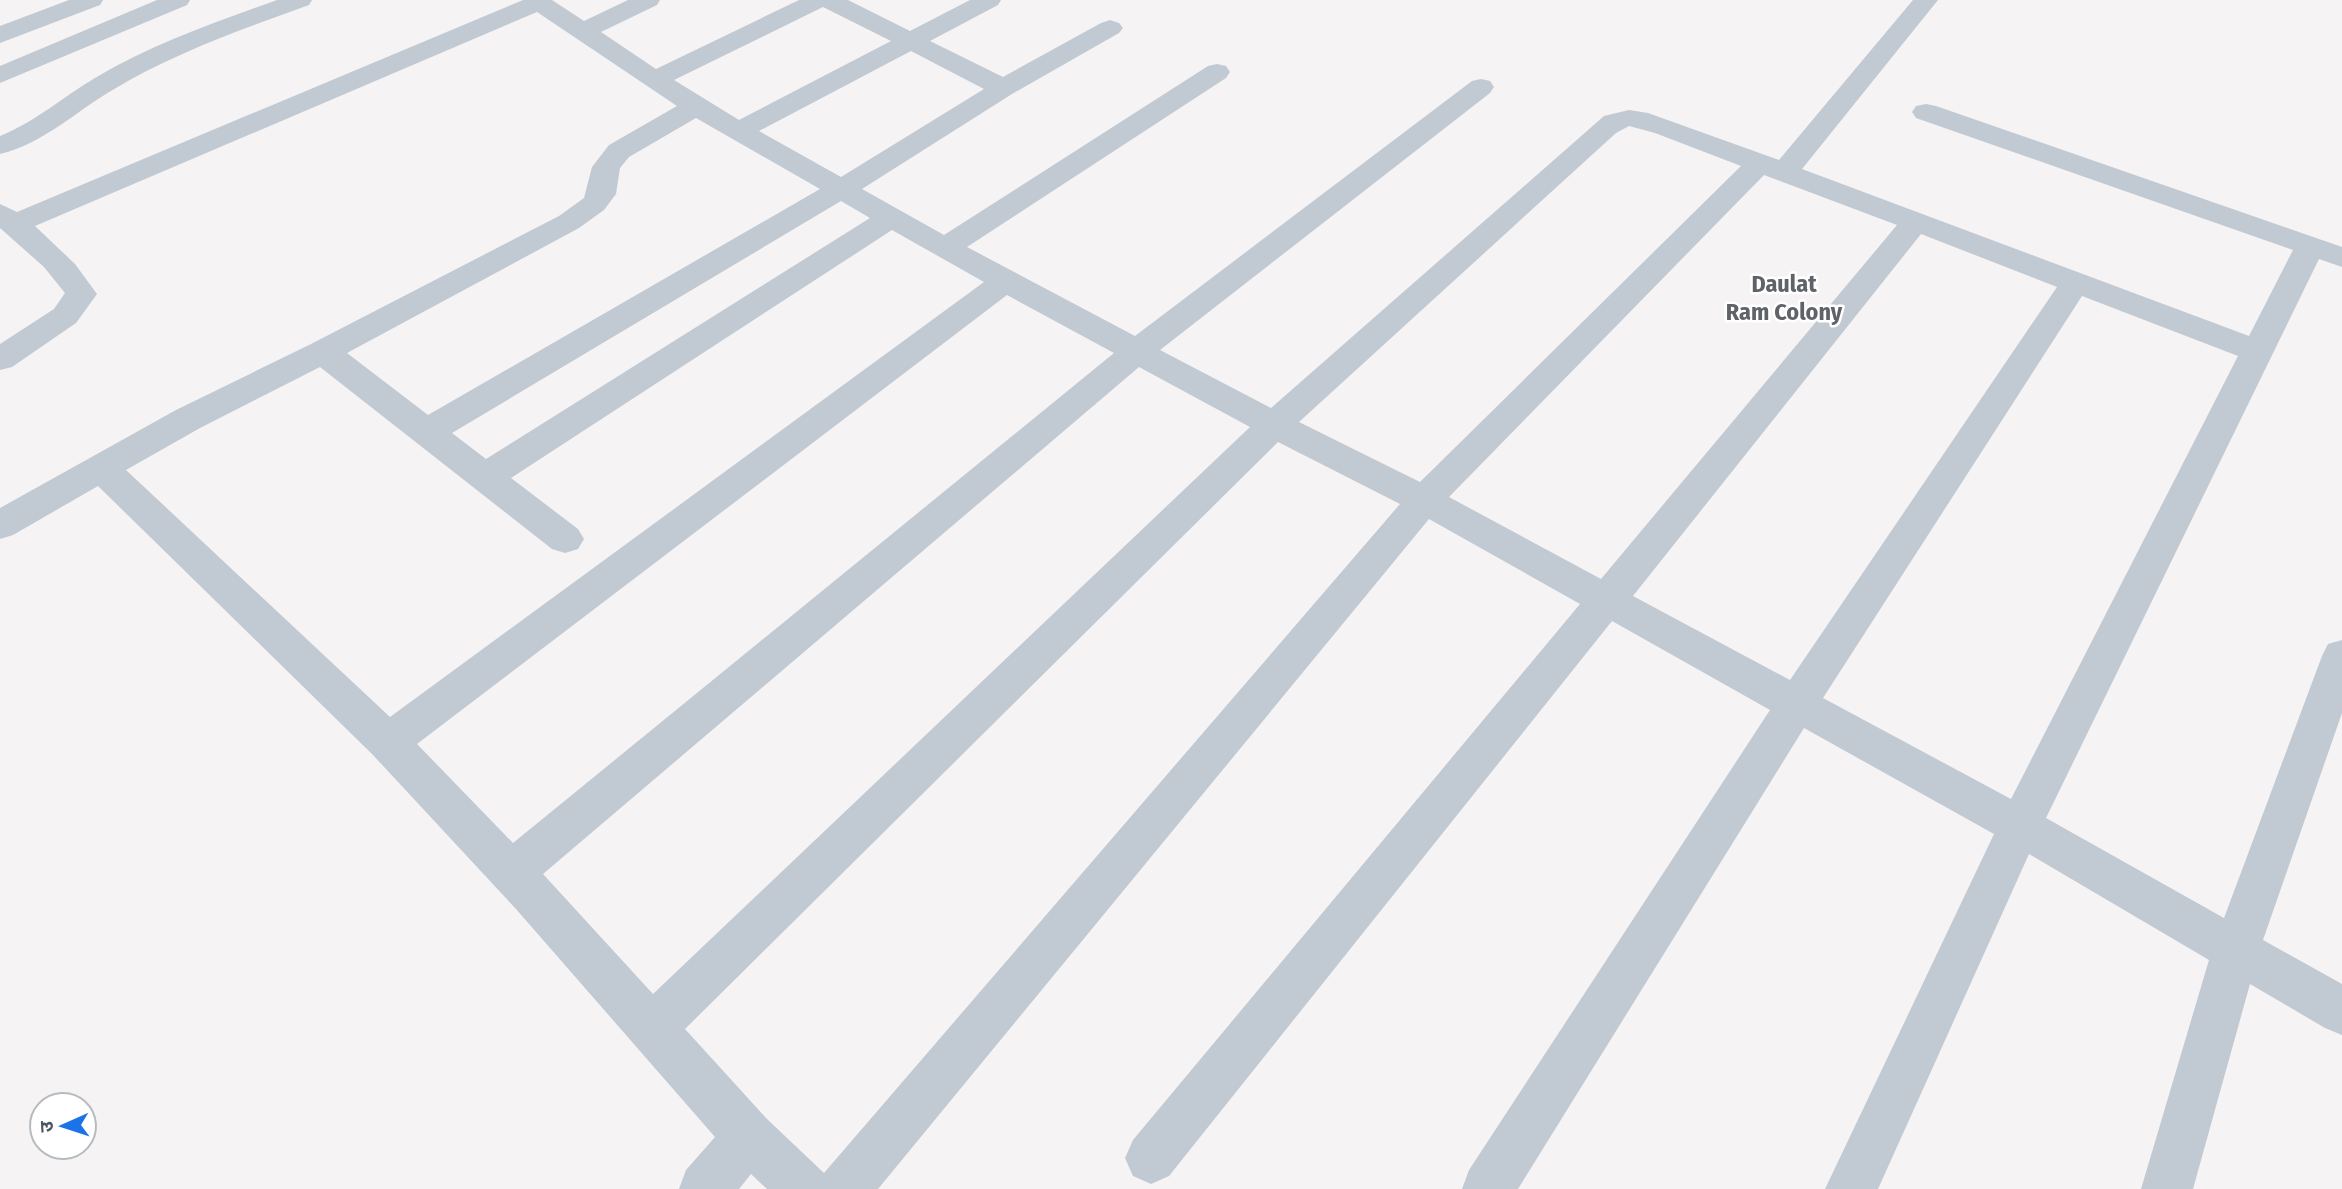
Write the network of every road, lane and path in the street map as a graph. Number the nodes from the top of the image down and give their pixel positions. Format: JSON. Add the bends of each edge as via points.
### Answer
{"nodes":[{"id":1,"x":91,"y":0,"type":"edge"},
{"id":2,"x":178,"y":0,"type":"edge"},
{"id":3,"x":300,"y":0,"type":"edge"},
{"id":4,"x":648,"y":0,"type":"edge"},
{"id":5,"x":818,"y":0,"type":"edge"},
{"id":6,"x":829,"y":0,"type":"edge"},
{"id":7,"x":989,"y":0,"type":"edge"},
{"id":8,"x":1926,"y":0,"type":"edge"},
{"id":9,"x":538,"y":1,"type":"edge"},
{"id":10,"x":1110,"y":28,"type":"dead end"},
{"id":11,"x":582,"y":31,"type":"junction"},
{"id":12,"x":0,"y":35,"type":"edge"},
{"id":13,"x":911,"y":41,"type":"junction"},
{"id":14,"x":1217,"y":72,"type":"dead end"},
{"id":15,"x":0,"y":75,"type":"edge"},
{"id":16,"x":654,"y":80,"type":"junction"},
{"id":17,"x":1481,"y":87,"type":"dead end"},
{"id":18,"x":1003,"y":88,"type":"junction"},
{"id":19,"x":696,"y":107,"type":"junction"},
{"id":20,"x":1926,"y":112,"type":"dead end"},
{"id":21,"x":738,"y":131,"type":"junction"},
{"id":22,"x":0,"y":146,"type":"edge"},
{"id":23,"x":1772,"y":168,"type":"junction"},
{"id":24,"x":841,"y":189,"type":"junction"},
{"id":25,"x":892,"y":217,"type":"junction"},
{"id":26,"x":7,"y":219,"type":"edge"},
{"id":27,"x":1915,"y":222,"type":"junction"},
{"id":28,"x":945,"y":248,"type":"junction"},
{"id":29,"x":2326,"y":251,"type":"edge"},
{"id":30,"x":1005,"y":281,"type":"junction"},
{"id":31,"x":2076,"y":282,"type":"junction"},
{"id":32,"x":1137,"y":351,"type":"junction"},
{"id":33,"x":2257,"y":351,"type":"junction"},
{"id":34,"x":323,"y":352,"type":"junction"},
{"id":35,"x":0,"y":359,"type":"edge"},
{"id":36,"x":1274,"y":425,"type":"junction"},
{"id":37,"x":425,"y":433,"type":"junction"},
{"id":38,"x":102,"y":468,"type":"junction"},
{"id":39,"x":485,"y":477,"type":"junction"},
{"id":40,"x":1424,"y":500,"type":"junction"},
{"id":41,"x":0,"y":525,"type":"edge"},
{"id":42,"x":565,"y":539,"type":"dead end"},
{"id":43,"x":1606,"y":602,"type":"junction"},
{"id":44,"x":2342,"y":656,"type":"edge"},
{"id":45,"x":1796,"y":705,"type":"junction"},
{"id":46,"x":388,"y":742,"type":"junction"},
{"id":47,"x":2020,"y":826,"type":"junction"},
{"id":48,"x":512,"y":872,"type":"junction"},
{"id":49,"x":2235,"y":952,"type":"junction"},
{"id":50,"x":2342,"y":1011,"type":"edge"},
{"id":51,"x":652,"y":1028,"type":"junction"},
{"id":52,"x":750,"y":1137,"type":"junction"},
{"id":53,"x":1151,"y":1158,"type":"dead end"},
{"id":54,"x":705,"y":1189,"type":"edge"},
{"id":55,"x":804,"y":1189,"type":"edge"},
{"id":56,"x":844,"y":1189,"type":"edge"},
{"id":57,"x":1488,"y":1189,"type":"edge"},
{"id":58,"x":1851,"y":1189,"type":"edge"},
{"id":59,"x":2167,"y":1189,"type":"edge"}],
"edges":[{"from":1,"to":12,"type":"street"},
{"from":2,"to":15,"type":"street"},
{"from":3,"to":22,"type":"street","via":[[137,66],[29,134]]},
{"from":4,"to":11,"type":"street"},
{"from":5,"to":16,"type":"street"},
{"from":6,"to":13,"type":"street"},
{"from":7,"to":13,"type":"street"},
{"from":8,"to":23,"type":"street"},
{"from":9,"to":11,"type":"street"},
{"from":9,"to":26,"type":"street"},
{"from":10,"to":18,"type":"street"},
{"from":11,"to":16,"type":"street"},
{"from":13,"to":18,"type":"street"},
{"from":13,"to":21,"type":"street"},
{"from":14,"to":28,"type":"street"},
{"from":16,"to":19,"type":"street"},
{"from":17,"to":32,"type":"street"},
{"from":18,"to":24,"type":"street"},
{"from":19,"to":21,"type":"street"},
{"from":19,"to":34,"type":"street","via":[[619,151],[606,167],[601,194],[594,204],[569,222]]},
{"from":20,"to":29,"type":"street"},
{"from":21,"to":24,"type":"street"},
{"from":23,"to":27,"type":"street"},
{"from":23,"to":36,"type":"street","via":[[1642,119],[1613,120]]},
{"from":23,"to":40,"type":"street"},
{"from":24,"to":25,"type":"street"},
{"from":24,"to":37,"type":"street"},
{"from":25,"to":28,"type":"street"},
{"from":25,"to":39,"type":"street"},
{"from":26,"to":35,"type":"street","via":[[65,272],[81,295],[65,316]]},
{"from":27,"to":31,"type":"street"},
{"from":27,"to":43,"type":"street"},
{"from":28,"to":30,"type":"street"},
{"from":29,"to":33,"type":"street"},
{"from":30,"to":32,"type":"street"},
{"from":30,"to":46,"type":"street"},
{"from":31,"to":33,"type":"street"},
{"from":31,"to":45,"type":"street"},
{"from":32,"to":36,"type":"street"},
{"from":32,"to":48,"type":"street"},
{"from":33,"to":47,"type":"street"},
{"from":34,"to":37,"type":"street"},
{"from":34,"to":38,"type":"street"},
{"from":36,"to":40,"type":"street"},
{"from":36,"to":51,"type":"street"},
{"from":37,"to":39,"type":"street"},
{"from":38,"to":41,"type":"street"},
{"from":38,"to":46,"type":"street"},
{"from":39,"to":42,"type":"street"},
{"from":40,"to":43,"type":"street"},
{"from":40,"to":56,"type":"street"},
{"from":43,"to":45,"type":"street"},
{"from":43,"to":53,"type":"street"},
{"from":44,"to":49,"type":"street"},
{"from":45,"to":47,"type":"street"},
{"from":45,"to":57,"type":"street"},
{"from":46,"to":48,"type":"street"},
{"from":47,"to":49,"type":"street"},
{"from":47,"to":58,"type":"street"},
{"from":48,"to":51,"type":"street"},
{"from":49,"to":50,"type":"street"},
{"from":49,"to":59,"type":"street"},
{"from":51,"to":52,"type":"street"},
{"from":52,"to":54,"type":"street"},
{"from":52,"to":55,"type":"street"}]}
